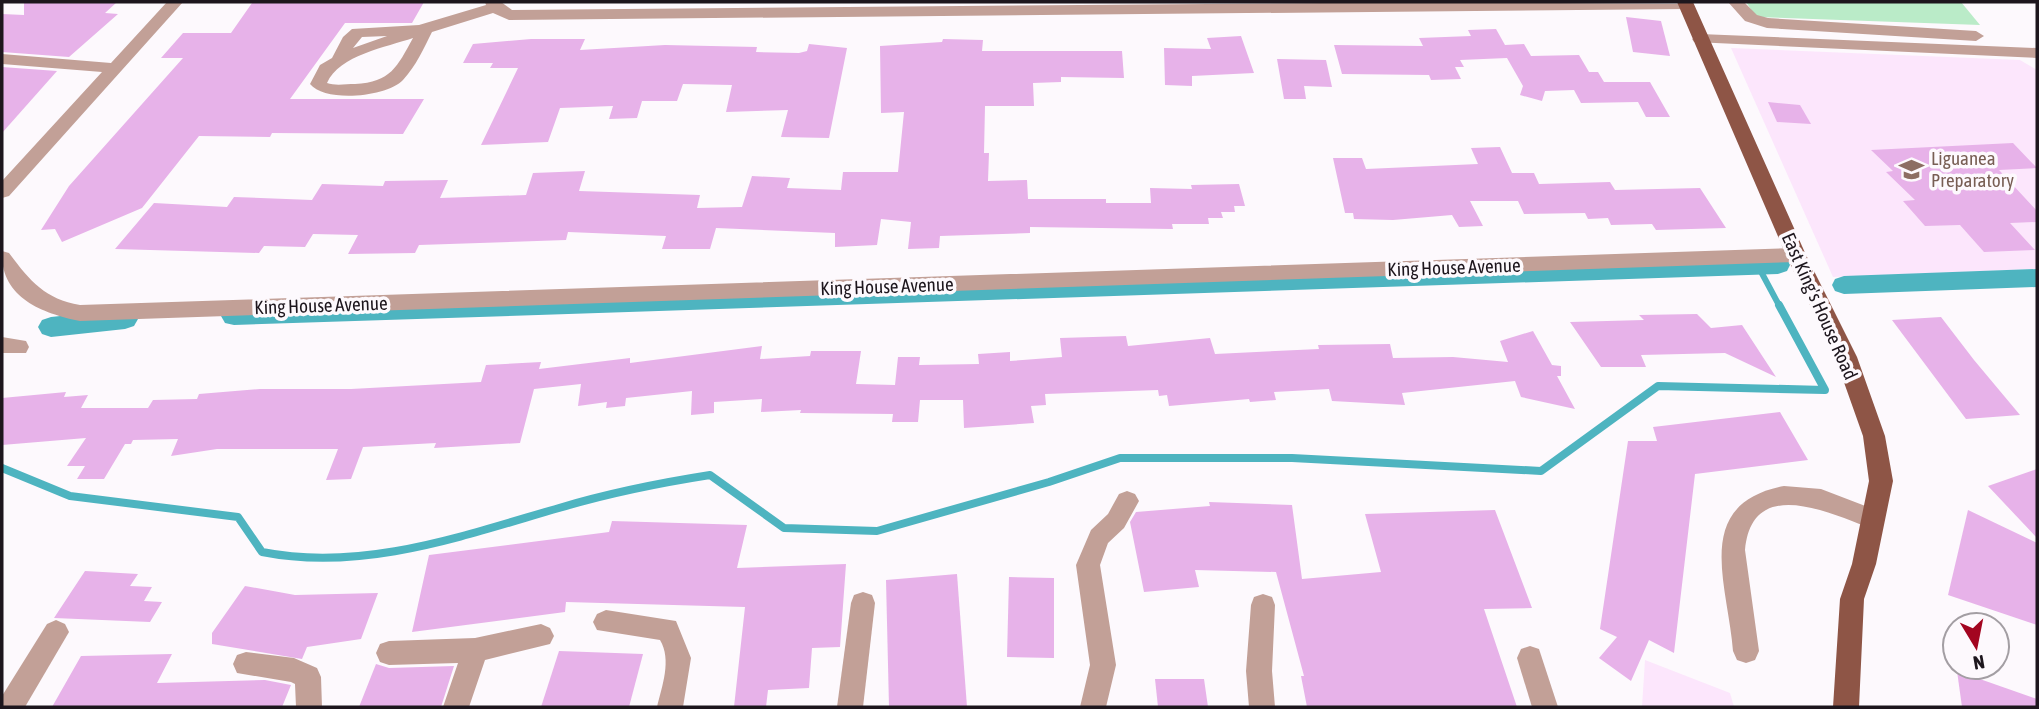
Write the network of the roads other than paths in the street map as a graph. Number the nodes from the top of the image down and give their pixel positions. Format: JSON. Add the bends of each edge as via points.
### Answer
{"nodes":[{"id":1,"x":175,"y":2,"type":"edge"},
{"id":2,"x":1736,"y":2,"type":"edge"},
{"id":3,"x":1685,"y":3,"type":"edge"},
{"id":4,"x":494,"y":5,"type":"edge"},
{"id":5,"x":1144,"y":6,"type":"edge"},
{"id":6,"x":425,"y":30,"type":"junction"},
{"id":7,"x":1700,"y":39,"type":"junction"},
{"id":8,"x":2037,"y":40,"type":"edge"},
{"id":9,"x":2037,"y":53,"type":"edge"},
{"id":10,"x":2,"y":59,"type":"edge"},
{"id":11,"x":115,"y":68,"type":"junction"},
{"id":12,"x":2,"y":192,"type":"edge"},
{"id":13,"x":1796,"y":255,"type":"junction"},
{"id":14,"x":2,"y":258,"type":"edge"},
{"id":15,"x":1127,"y":501,"type":"dead end"},
{"id":16,"x":1873,"y":519,"type":"junction"},
{"id":17,"x":863,"y":603,"type":"dead end"},
{"id":18,"x":1263,"y":606,"type":"dead end"},
{"id":19,"x":606,"y":622,"type":"dead end"},
{"id":20,"x":56,"y":632,"type":"dead end"},
{"id":21,"x":541,"y":636,"type":"dead end"},
{"id":22,"x":475,"y":650,"type":"junction"},
{"id":23,"x":1746,"y":651,"type":"dead end"},
{"id":24,"x":389,"y":653,"type":"dead end"},
{"id":25,"x":1530,"y":658,"type":"dead end"},
{"id":26,"x":246,"y":664,"type":"dead end"},
{"id":27,"x":10,"y":707,"type":"edge"},
{"id":28,"x":309,"y":707,"type":"edge"},
{"id":29,"x":456,"y":707,"type":"edge"},
{"id":30,"x":670,"y":707,"type":"edge"},
{"id":31,"x":850,"y":707,"type":"edge"},
{"id":32,"x":1093,"y":707,"type":"edge"},
{"id":33,"x":1262,"y":707,"type":"edge"},
{"id":34,"x":1545,"y":707,"type":"edge"},
{"id":35,"x":1846,"y":707,"type":"edge"}],
"edges":[{"from":1,"to":11,"type":"street"},
{"from":2,"to":8,"type":"street","via":[[1751,18],[1767,23]]},
{"from":3,"to":5,"type":"street"},
{"from":3,"to":7,"type":"main road","name":"East King's House Road"},
{"from":4,"to":5,"type":"street","via":[[509,16]]},
{"from":4,"to":6,"type":"street"},
{"from":6,"to":6,"type":"street","via":[[339,60],[318,84],[326,90],[376,89],[392,83]]},
{"from":7,"to":9,"type":"street"},
{"from":7,"to":13,"type":"main road","name":"East King's House Road"},
{"from":10,"to":11,"type":"street"},
{"from":11,"to":12,"type":"street"},
{"from":13,"to":14,"type":"street","name":"King House Avenue","via":[[80,313],[51,309],[31,296]]},
{"from":13,"to":16,"type":"main road","name":"East King's House Road","via":[[1846,357],[1874,436],[1881,481]]},
{"from":15,"to":32,"type":"street","via":[[1116,521],[1099,537],[1088,565],[1103,665]]},
{"from":16,"to":23,"type":"street","via":[[1814,497],[1778,495],[1755,504],[1740,517],[1733,548]]},
{"from":16,"to":35,"type":"main road","name":"East King's House Road","via":[[1852,599]]},
{"from":17,"to":31,"type":"street"},
{"from":18,"to":33,"type":"street"},
{"from":19,"to":30,"type":"street","via":[[667,629],[679,646]]},
{"from":20,"to":27,"type":"street"},
{"from":21,"to":22,"type":"street"},
{"from":22,"to":24,"type":"street"},
{"from":22,"to":29,"type":"street"},
{"from":25,"to":34,"type":"street"},
{"from":26,"to":28,"type":"street","via":[[294,670],[308,677]]}]}
